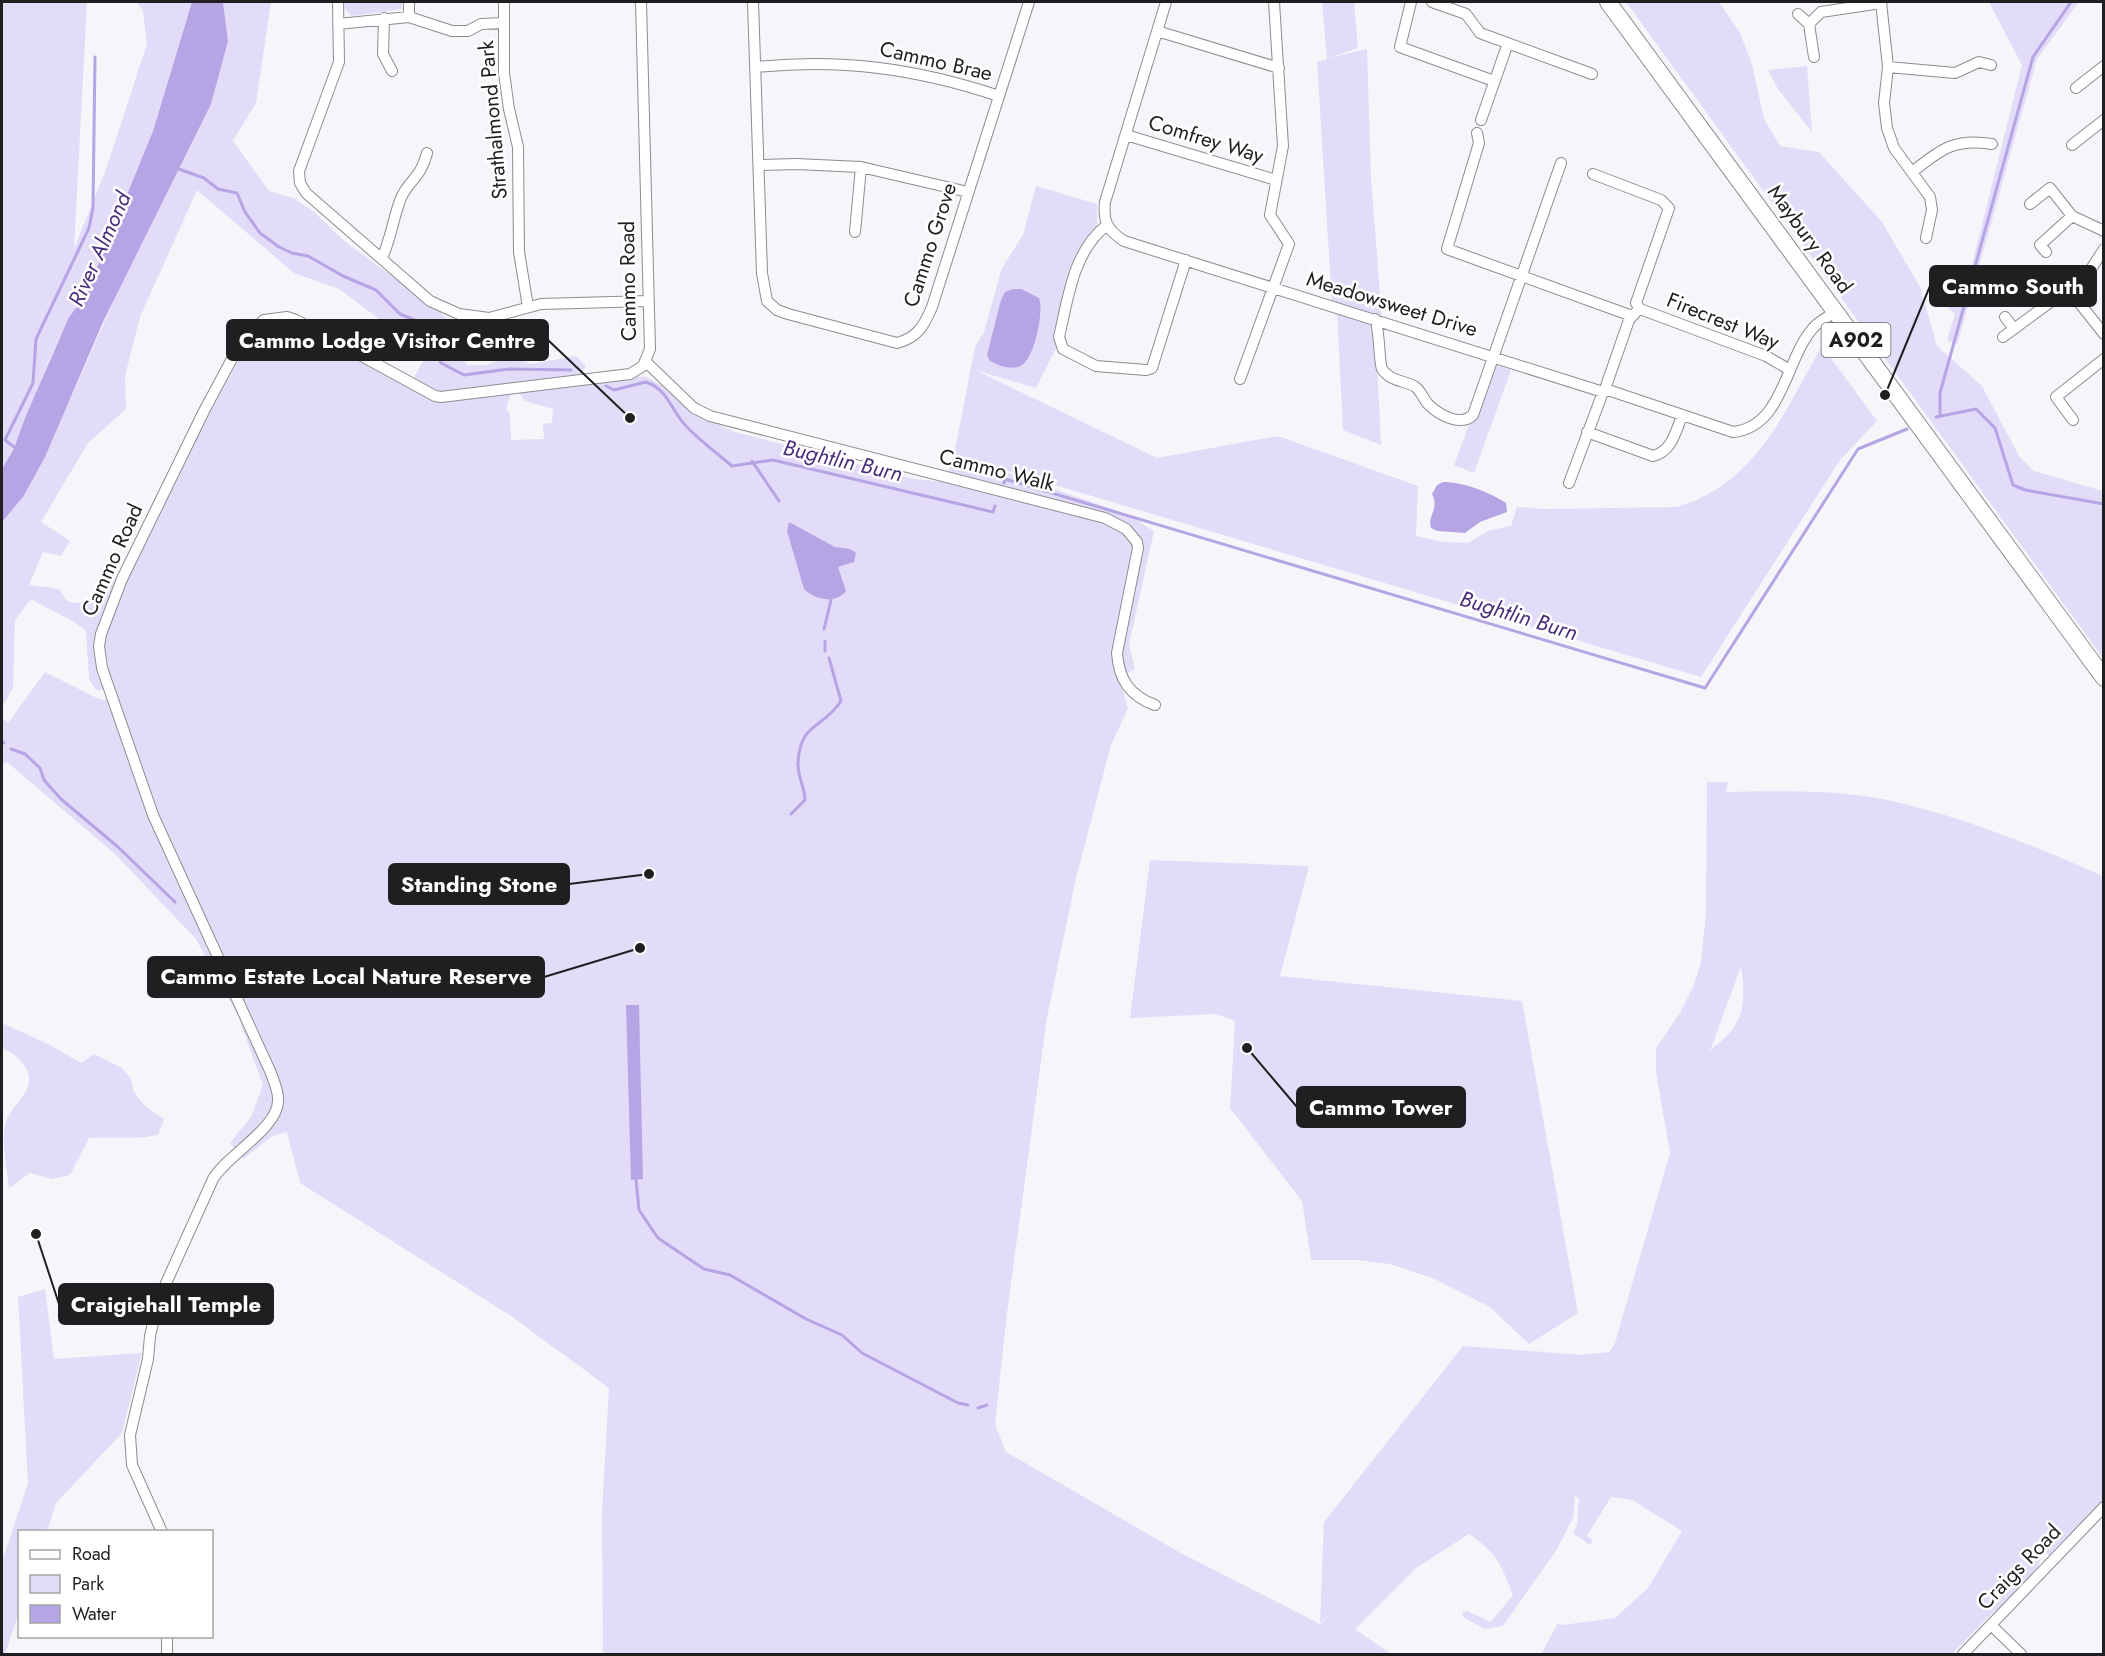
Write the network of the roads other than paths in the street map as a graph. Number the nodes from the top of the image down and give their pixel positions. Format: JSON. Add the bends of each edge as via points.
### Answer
{"nodes":[{"id":1,"x":338,"y":2,"type":"edge"},
{"id":2,"x":409,"y":2,"type":"edge"},
{"id":3,"x":504,"y":2,"type":"edge"},
{"id":4,"x":641,"y":2,"type":"edge"},
{"id":5,"x":753,"y":2,"type":"edge"},
{"id":6,"x":1028,"y":2,"type":"edge"},
{"id":7,"x":1166,"y":2,"type":"edge"},
{"id":8,"x":1274,"y":2,"type":"edge"},
{"id":9,"x":1411,"y":2,"type":"edge"},
{"id":10,"x":1432,"y":2,"type":"edge"},
{"id":11,"x":1608,"y":2,"type":"edge"},
{"id":12,"x":1881,"y":2,"type":"edge"},
{"id":13,"x":1798,"y":14,"type":"dead end"},
{"id":14,"x":409,"y":17,"type":"junction"},
{"id":15,"x":384,"y":18,"type":"junction"},
{"id":16,"x":504,"y":23,"type":"junction"},
{"id":17,"x":338,"y":24,"type":"junction"},
{"id":18,"x":1809,"y":24,"type":"junction"},
{"id":19,"x":1157,"y":31,"type":"junction"},
{"id":20,"x":1508,"y":43,"type":"junction"},
{"id":21,"x":1814,"y":57,"type":"dead end"},
{"id":22,"x":1991,"y":64,"type":"dead end"},
{"id":23,"x":757,"y":67,"type":"junction"},
{"id":24,"x":1888,"y":67,"type":"junction"},
{"id":25,"x":1279,"y":68,"type":"junction"},
{"id":26,"x":392,"y":71,"type":"dead end"},
{"id":27,"x":2101,"y":73,"type":"edge"},
{"id":28,"x":1592,"y":74,"type":"dead end"},
{"id":29,"x":1494,"y":81,"type":"junction"},
{"id":30,"x":2076,"y":88,"type":"dead end"},
{"id":31,"x":999,"y":96,"type":"junction"},
{"id":32,"x":1481,"y":120,"type":"dead end"},
{"id":33,"x":2103,"y":120,"type":"edge"},
{"id":34,"x":1477,"y":133,"type":"dead end"},
{"id":35,"x":1126,"y":135,"type":"junction"},
{"id":36,"x":1992,"y":144,"type":"dead end"},
{"id":37,"x":2072,"y":145,"type":"dead end"},
{"id":38,"x":427,"y":153,"type":"dead end"},
{"id":39,"x":1561,"y":162,"type":"dead end"},
{"id":40,"x":760,"y":165,"type":"junction"},
{"id":41,"x":861,"y":167,"type":"junction"},
{"id":42,"x":1912,"y":172,"type":"junction"},
{"id":43,"x":1593,"y":174,"type":"dead end"},
{"id":44,"x":1276,"y":180,"type":"junction"},
{"id":45,"x":968,"y":192,"type":"junction"},
{"id":46,"x":2030,"y":204,"type":"dead end"},
{"id":47,"x":2072,"y":216,"type":"junction"},
{"id":48,"x":1107,"y":225,"type":"junction"},
{"id":49,"x":2103,"y":231,"type":"edge"},
{"id":50,"x":854,"y":232,"type":"dead end"},
{"id":51,"x":1926,"y":238,"type":"dead end"},
{"id":52,"x":2103,"y":249,"type":"edge"},
{"id":53,"x":2046,"y":252,"type":"dead end"},
{"id":54,"x":382,"y":258,"type":"junction"},
{"id":55,"x":1186,"y":260,"type":"junction"},
{"id":56,"x":1522,"y":274,"type":"junction"},
{"id":57,"x":1274,"y":288,"type":"junction"},
{"id":58,"x":2069,"y":290,"type":"junction"},
{"id":59,"x":649,"y":301,"type":"junction"},
{"id":60,"x":528,"y":307,"type":"junction"},
{"id":61,"x":1636,"y":312,"type":"junction"},
{"id":62,"x":1835,"y":312,"type":"junction"},
{"id":63,"x":2005,"y":317,"type":"dead end"},
{"id":64,"x":1376,"y":318,"type":"junction"},
{"id":65,"x":2014,"y":329,"type":"junction"},
{"id":66,"x":2103,"y":332,"type":"edge"},
{"id":67,"x":2003,"y":337,"type":"dead end"},
{"id":68,"x":1493,"y":356,"type":"junction"},
{"id":69,"x":2103,"y":359,"type":"edge"},
{"id":70,"x":646,"y":362,"type":"junction"},
{"id":71,"x":1790,"y":370,"type":"junction"},
{"id":72,"x":1240,"y":379,"type":"dead end"},
{"id":73,"x":1604,"y":391,"type":"junction"},
{"id":74,"x":1682,"y":416,"type":"junction"},
{"id":75,"x":2073,"y":420,"type":"dead end"},
{"id":76,"x":1587,"y":432,"type":"junction"},
{"id":77,"x":1569,"y":483,"type":"dead end"},
{"id":78,"x":2103,"y":678,"type":"edge"},
{"id":79,"x":1155,"y":705,"type":"dead end"},
{"id":80,"x":2103,"y":1507,"type":"edge"},
{"id":81,"x":161,"y":1530,"type":"edge"},
{"id":82,"x":1991,"y":1625,"type":"junction"},
{"id":83,"x":166,"y":1638,"type":"edge"},
{"id":84,"x":167,"y":1654,"type":"edge"},
{"id":85,"x":1963,"y":1654,"type":"edge"},
{"id":86,"x":2021,"y":1654,"type":"edge"}],
"edges":[{"from":1,"to":17,"type":"street"},
{"from":2,"to":14,"type":"street"},
{"from":3,"to":16,"type":"street","name":"Strathalmond Park"},
{"from":4,"to":59,"type":"street","name":"Cammo Road"},
{"from":5,"to":23,"type":"street","name":"Cammo Grove"},
{"from":6,"to":31,"type":"street","name":"Cammo Grove"},
{"from":7,"to":19,"type":"street"},
{"from":8,"to":25,"type":"street"},
{"from":9,"to":29,"type":"street","via":[[1400,47]]},
{"from":10,"to":20,"type":"street","via":[[1466,14],[1480,33]]},
{"from":11,"to":62,"type":"main road","name":"Maybury Road","number":"A902"},
{"from":12,"to":18,"type":"street","via":[[1821,12]]},
{"from":12,"to":24,"type":"street"},
{"from":13,"to":18,"type":"street"},
{"from":14,"to":15,"type":"street"},
{"from":14,"to":16,"type":"street","via":[[453,32],[468,31],[481,24]]},
{"from":15,"to":17,"type":"street"},
{"from":15,"to":26,"type":"street","via":[[383,54]]},
{"from":16,"to":60,"type":"street","name":"Strathalmond Park","via":[[504,73],[518,147],[519,252]]},
{"from":17,"to":54,"type":"street","via":[[339,62],[303,158],[300,183],[314,201]]},
{"from":18,"to":21,"type":"street"},
{"from":19,"to":25,"type":"street"},
{"from":19,"to":35,"type":"street"},
{"from":20,"to":28,"type":"street"},
{"from":20,"to":29,"type":"street"},
{"from":22,"to":24,"type":"street","via":[[1979,62],[1955,73]]},
{"from":23,"to":31,"type":"street","name":"Cammo Brae","via":[[800,63],[879,66],[940,78]]},
{"from":23,"to":40,"type":"street","name":"Cammo Grove"},
{"from":24,"to":42,"type":"street","via":[[1884,103],[1887,128],[1894,148]]},
{"from":25,"to":44,"type":"street","via":[[1283,146]]},
{"from":27,"to":30,"type":"street"},
{"from":29,"to":32,"type":"street"},
{"from":31,"to":45,"type":"street","name":"Cammo Grove"},
{"from":33,"to":37,"type":"street"},
{"from":34,"to":56,"type":"street","name":"Firecrest Way","via":[[1479,144],[1447,249]]},
{"from":35,"to":44,"type":"street","name":"Comfrey Way"},
{"from":35,"to":48,"type":"street","via":[[1105,202],[1103,215]]},
{"from":36,"to":42,"type":"street","via":[[1955,143]]},
{"from":38,"to":54,"type":"street","via":[[423,167],[402,196]]},
{"from":39,"to":56,"type":"street"},
{"from":40,"to":41,"type":"street"},
{"from":40,"to":45,"type":"street","name":"Cammo Grove","via":[[766,301],[788,314],[889,343],[907,341],[926,321]]},
{"from":41,"to":45,"type":"street"},
{"from":41,"to":50,"type":"street"},
{"from":42,"to":51,"type":"street","via":[[1930,197],[1932,210]]},
{"from":43,"to":61,"type":"street","via":[[1661,200],[1669,208]]},
{"from":44,"to":57,"type":"street","via":[[1270,214],[1289,244]]},
{"from":46,"to":47,"type":"street","via":[[2048,185]]},
{"from":47,"to":49,"type":"street"},
{"from":47,"to":53,"type":"street","via":[[2040,245]]},
{"from":48,"to":55,"type":"street","name":"Meadowsweet Drive","via":[[1124,241]]},
{"from":48,"to":55,"type":"street","via":[[1083,251],[1059,338],[1062,349],[1096,366],[1152,368]]},
{"from":52,"to":58,"type":"street","via":[[2088,275]]},
{"from":54,"to":60,"type":"street","via":[[430,301],[459,314],[489,318]]},
{"from":55,"to":57,"type":"street","name":"Meadowsweet Drive"},
{"from":56,"to":61,"type":"street","name":"Firecrest Way"},
{"from":56,"to":68,"type":"street"},
{"from":57,"to":64,"type":"street","name":"Meadowsweet Drive"},
{"from":57,"to":72,"type":"street"},
{"from":58,"to":65,"type":"street"},
{"from":58,"to":66,"type":"street"},
{"from":59,"to":60,"type":"street"},
{"from":59,"to":70,"type":"street","name":"Cammo Road","via":[[650,349]]},
{"from":61,"to":71,"type":"street","name":"Firecrest Way","via":[[1766,356]]},
{"from":61,"to":73,"type":"street"},
{"from":62,"to":71,"type":"street","name":"Meadowsweet Drive","via":[[1815,326]]},
{"from":62,"to":78,"type":"main road","name":"Maybury Road","number":"A902"},
{"from":63,"to":65,"type":"street"},
{"from":64,"to":68,"type":"street","name":"Meadowsweet Drive"},
{"from":64,"to":68,"type":"street","via":[[1381,334],[1381,367],[1390,378],[1419,390],[1437,412],[1460,421],[1473,415]]},
{"from":65,"to":67,"type":"street"},
{"from":68,"to":73,"type":"street","name":"Meadowsweet Drive"},
{"from":69,"to":75,"type":"street","via":[[2056,397]]},
{"from":70,"to":79,"type":"street","name":"Cammo Walk","via":[[694,408],[710,416],[1062,506],[1120,525],[1134,537],[1138,548],[1117,653],[1118,666],[1133,695]]},
{"from":70,"to":81,"type":"street","name":"Cammo Road","via":[[630,374],[435,396],[296,320],[264,320],[248,333],[232,359],[122,579],[99,646],[108,688],[153,815],[279,1098],[268,1124],[224,1163],[213,1179],[158,1301],[129,1445],[136,1475]]},
{"from":71,"to":74,"type":"street","name":"Meadowsweet Drive","via":[[1765,416],[1750,429],[1733,432]]},
{"from":73,"to":74,"type":"street","name":"Meadowsweet Drive"},
{"from":73,"to":76,"type":"street"},
{"from":74,"to":76,"type":"street","via":[[1671,444],[1653,456]]},
{"from":76,"to":77,"type":"street"},
{"from":80,"to":82,"type":"street","name":"Craigs Road"},
{"from":82,"to":85,"type":"street","name":"Craigs Road"},
{"from":82,"to":86,"type":"street"},
{"from":83,"to":84,"type":"street"}]}
